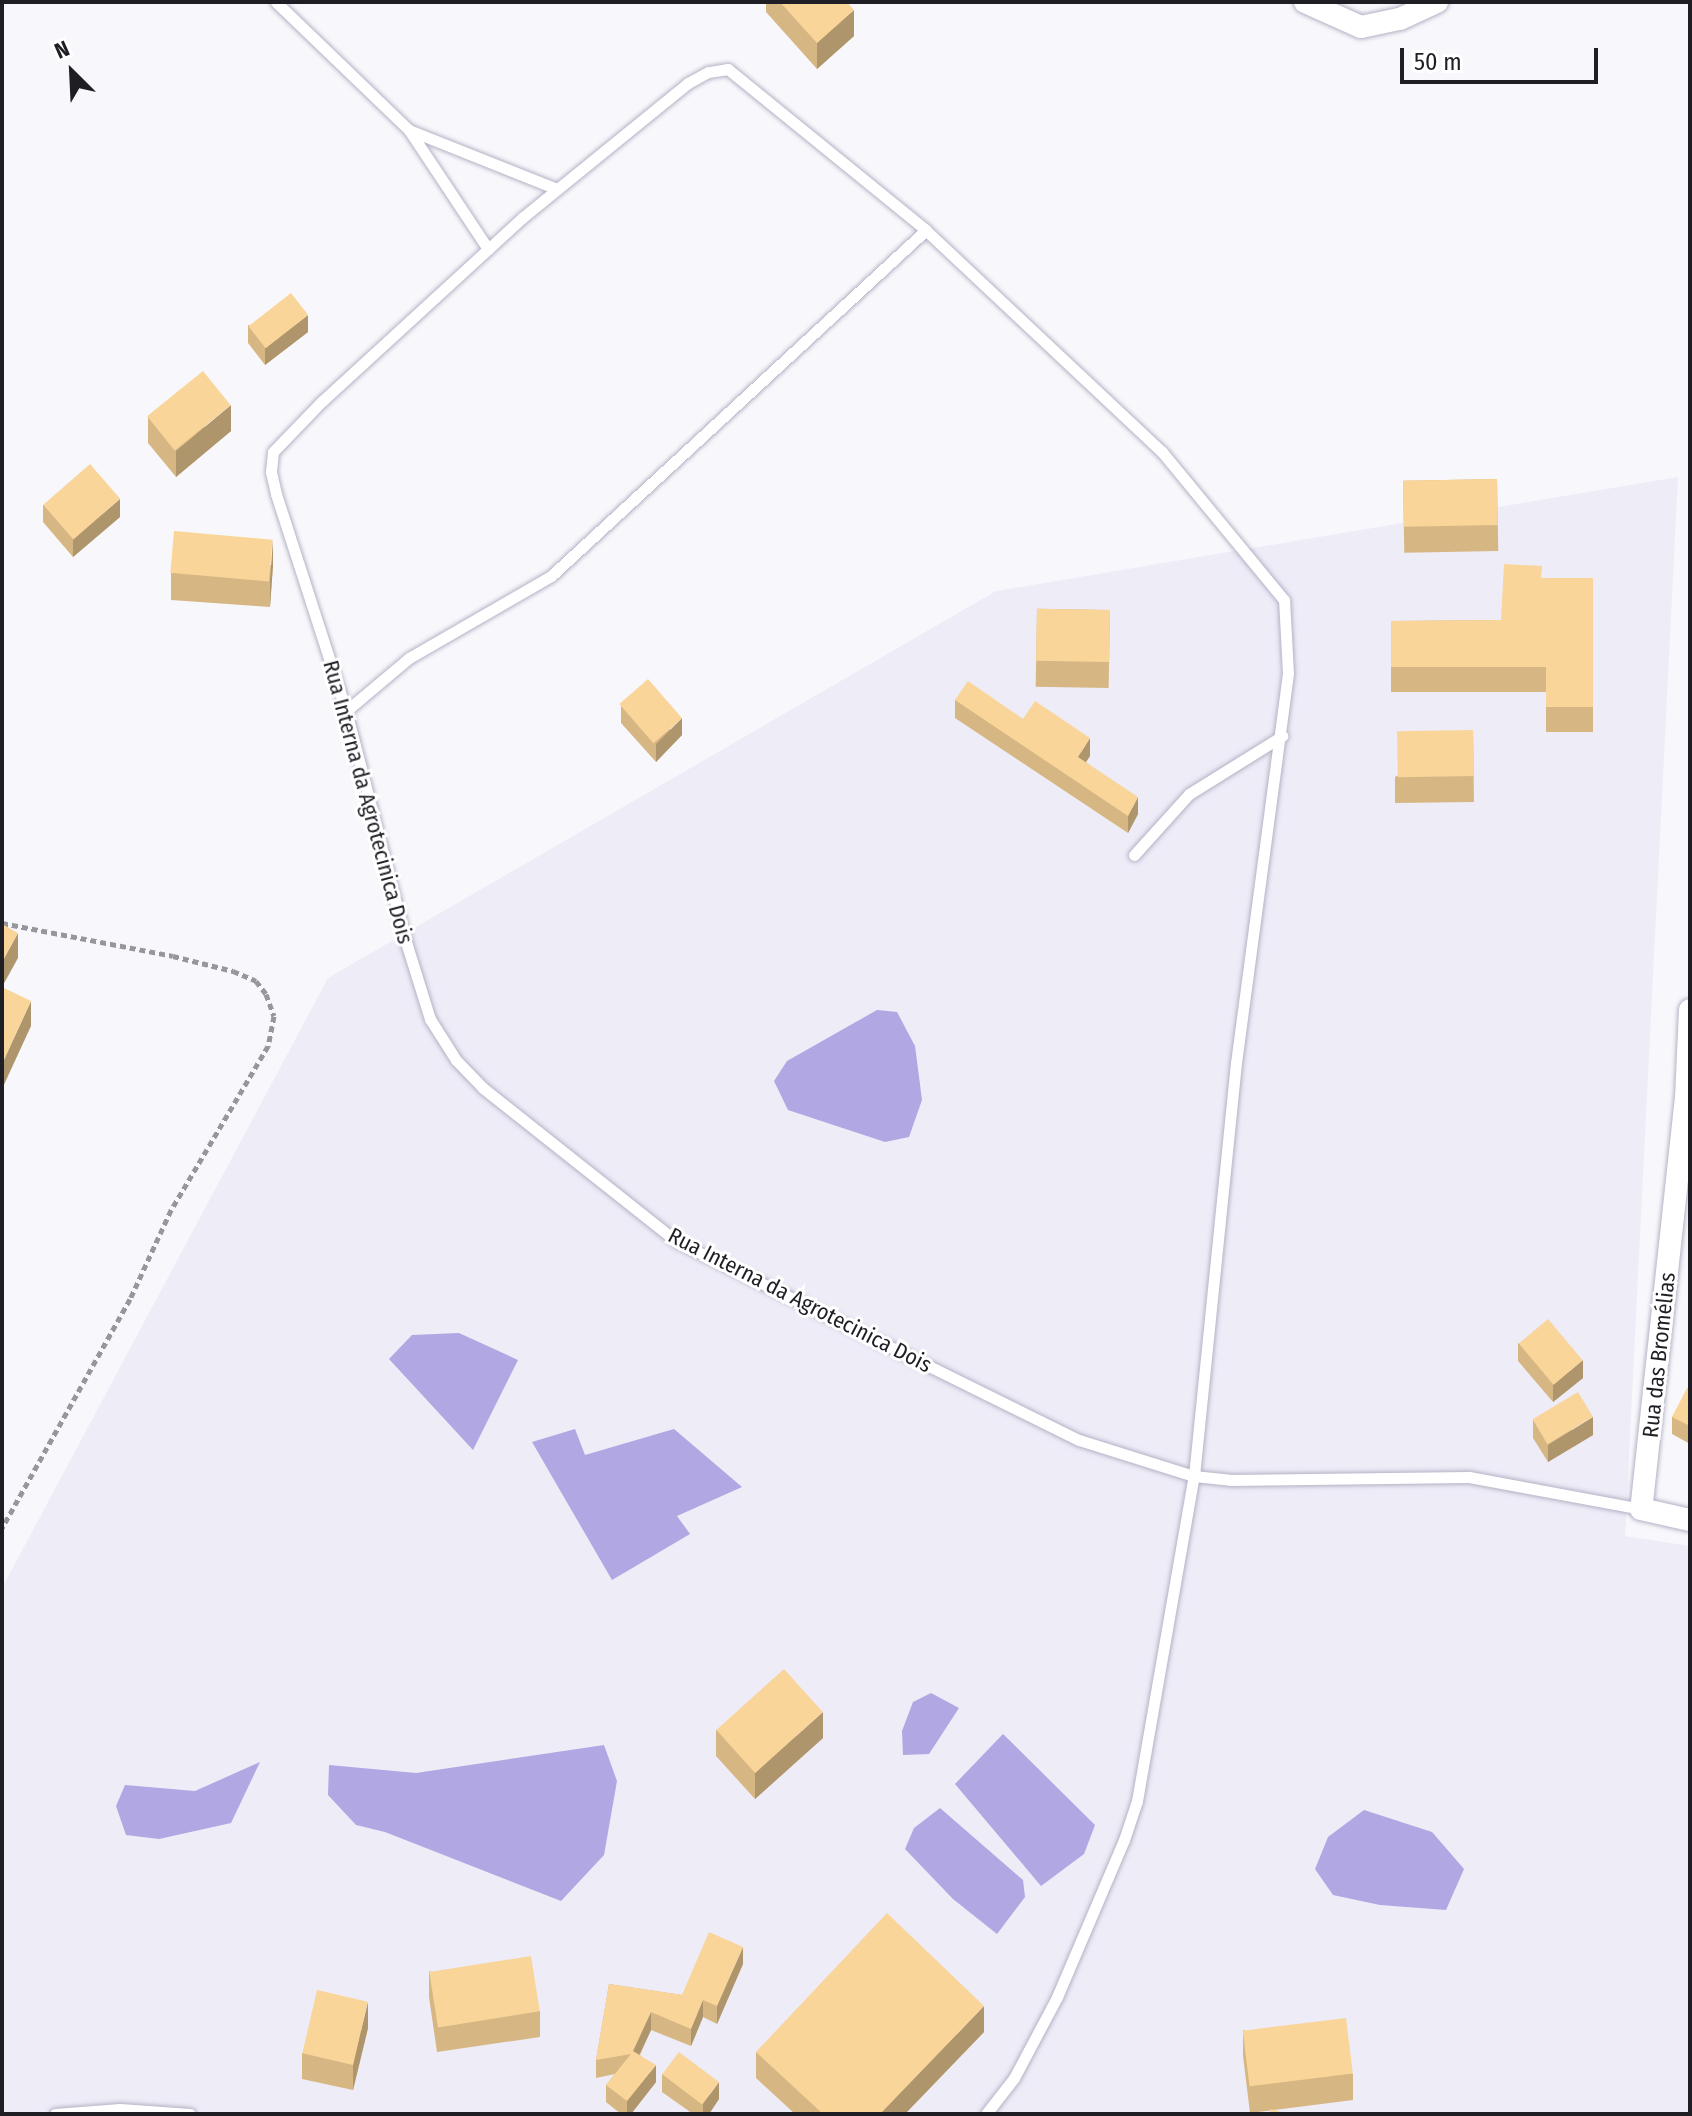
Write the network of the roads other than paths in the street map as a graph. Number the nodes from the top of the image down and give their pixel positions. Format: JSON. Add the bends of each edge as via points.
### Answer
{"nodes":[{"id":1,"x":276,"y":2,"type":"edge"},
{"id":2,"x":1305,"y":2,"type":"edge"},
{"id":3,"x":1437,"y":2,"type":"edge"},
{"id":4,"x":1348,"y":12,"type":"edge"},
{"id":5,"x":409,"y":130,"type":"junction"},
{"id":6,"x":557,"y":189,"type":"junction"},
{"id":7,"x":926,"y":230,"type":"junction"},
{"id":8,"x":488,"y":249,"type":"junction"},
{"id":9,"x":346,"y":711,"type":"junction"},
{"id":10,"x":1282,"y":736,"type":"junction"},
{"id":11,"x":1134,"y":855,"type":"dead end"},
{"id":12,"x":1690,"y":1010,"type":"edge"},
{"id":13,"x":1688,"y":1098,"type":"edge"},
{"id":14,"x":1194,"y":1476,"type":"junction"},
{"id":15,"x":1641,"y":1509,"type":"junction"},
{"id":16,"x":1690,"y":1520,"type":"edge"},
{"id":17,"x":55,"y":2114,"type":"edge"},
{"id":18,"x":190,"y":2114,"type":"edge"},
{"id":19,"x":986,"y":2114,"type":"edge"}],
"edges":[{"from":1,"to":5,"type":"lane"},
{"from":2,"to":4,"type":"street"},
{"from":3,"to":4,"type":"street","via":[[1400,19],[1361,27]]},
{"from":5,"to":6,"type":"lane"},
{"from":5,"to":8,"type":"lane"},
{"from":6,"to":7,"type":"lane","via":[[688,83],[728,69]]},
{"from":6,"to":8,"type":"lane"},
{"from":7,"to":9,"type":"lane","via":[[551,576],[409,658]]},
{"from":7,"to":10,"type":"lane","via":[[1162,452],[1270,578],[1284,600],[1288,673]]},
{"from":8,"to":9,"type":"lane","name":"Rua Interna da Agrotecinica Dois","via":[[273,452],[276,494]]},
{"from":9,"to":14,"type":"lane","name":"Rua Interna da Agrotecinica Dois","via":[[430,1019],[456,1060],[483,1088],[676,1241],[1079,1440]]},
{"from":10,"to":11,"type":"lane","via":[[1189,794]]},
{"from":10,"to":14,"type":"lane","via":[[1236,1063]]},
{"from":12,"to":13,"type":"street","name":"Rua das Bromélias"},
{"from":13,"to":15,"type":"street","name":"Rua das Bromélias"},
{"from":14,"to":15,"type":"lane","name":"Rua Interna da Agrotecinica Dois","via":[[1469,1477]]},
{"from":14,"to":19,"type":"lane","via":[[1137,1801],[1057,1997],[1014,2078]]},
{"from":15,"to":16,"type":"street","name":"Rua Interna da Agrotecinica Dois"},
{"from":17,"to":18,"type":"lane","via":[[120,2109]]}]}
